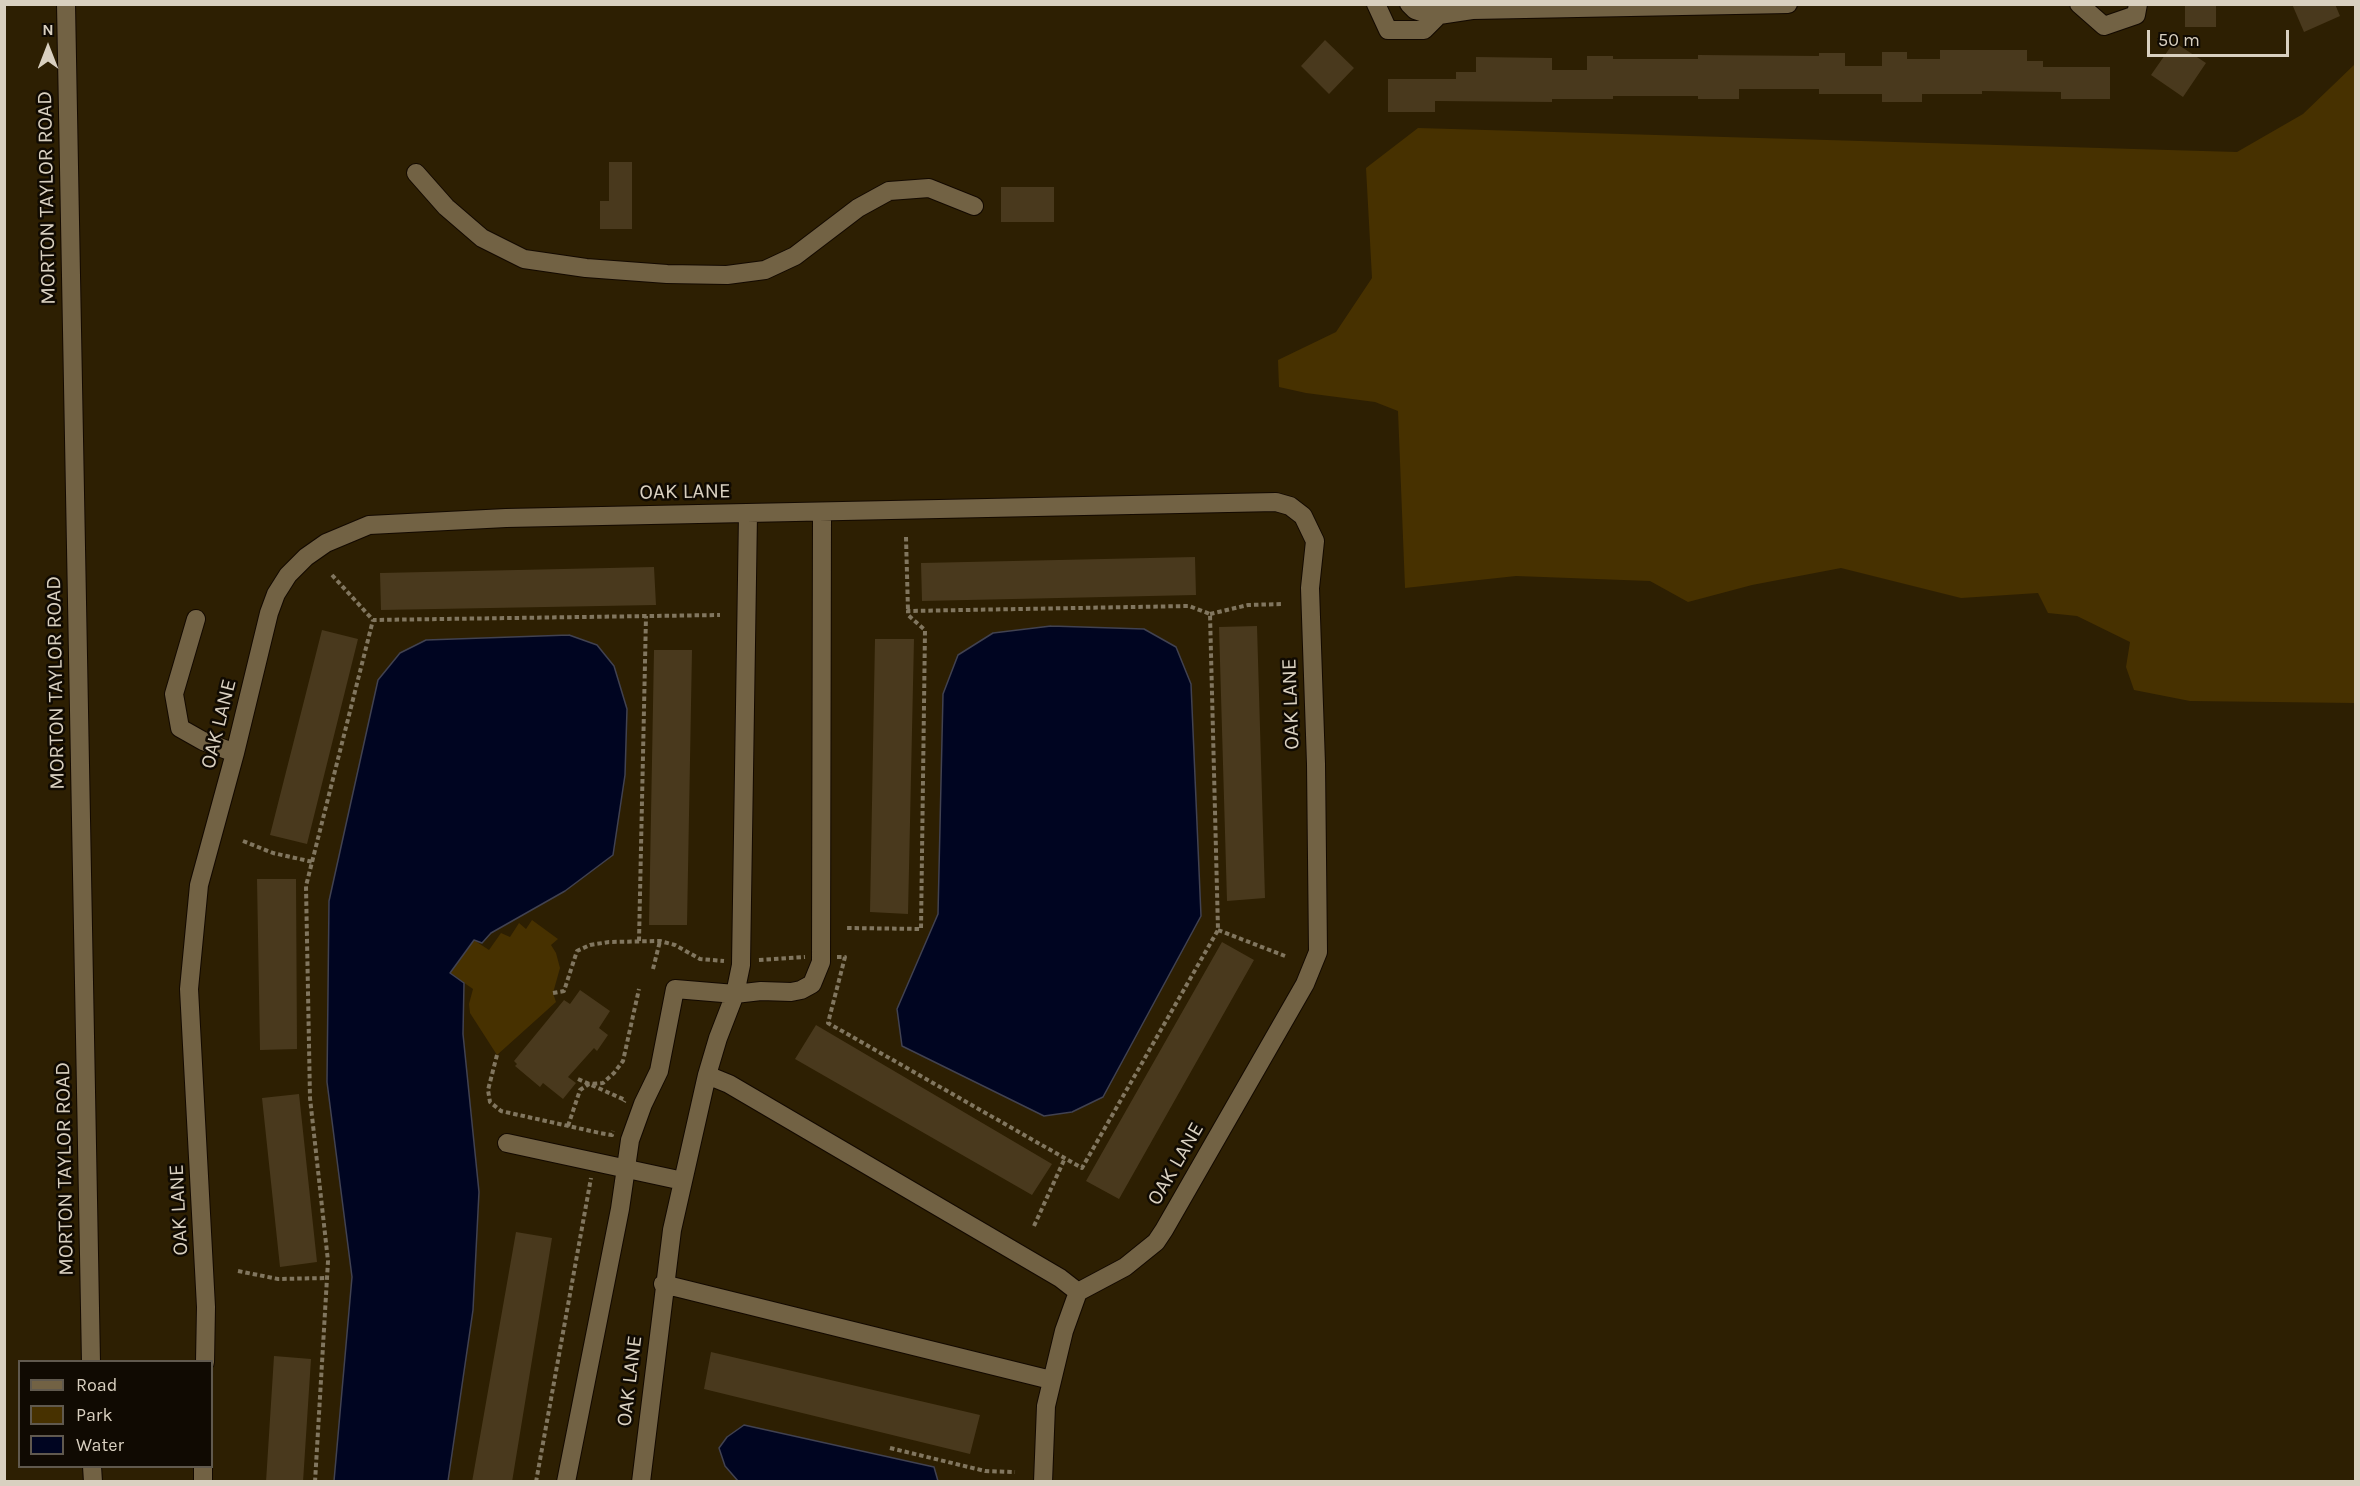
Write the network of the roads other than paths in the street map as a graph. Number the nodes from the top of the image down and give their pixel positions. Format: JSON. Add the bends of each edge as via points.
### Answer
{"nodes":[{"id":1,"x":66,"y":4,"type":"edge"},
{"id":2,"x":1376,"y":4,"type":"edge"},
{"id":3,"x":1409,"y":4,"type":"edge"},
{"id":4,"x":1788,"y":4,"type":"edge"},
{"id":5,"x":2079,"y":4,"type":"edge"},
{"id":6,"x":2138,"y":4,"type":"edge"},
{"id":7,"x":1659,"y":6,"type":"edge"},
{"id":8,"x":1439,"y":15,"type":"junction"},
{"id":9,"x":416,"y":173,"type":"dead end"},
{"id":10,"x":974,"y":206,"type":"dead end"},
{"id":11,"x":822,"y":513,"type":"junction"},
{"id":12,"x":748,"y":514,"type":"junction"},
{"id":13,"x":196,"y":619,"type":"dead end"},
{"id":14,"x":235,"y":753,"type":"junction"},
{"id":15,"x":735,"y":994,"type":"junction"},
{"id":16,"x":707,"y":1075,"type":"junction"},
{"id":17,"x":507,"y":1143,"type":"dead end"},
{"id":18,"x":626,"y":1169,"type":"junction"},
{"id":19,"x":683,"y":1181,"type":"junction"},
{"id":20,"x":663,"y":1284,"type":"junction"},
{"id":21,"x":1078,"y":1292,"type":"junction"},
{"id":22,"x":91,"y":1360,"type":"edge"},
{"id":23,"x":205,"y":1360,"type":"edge"},
{"id":24,"x":1052,"y":1380,"type":"junction"},
{"id":25,"x":566,"y":1482,"type":"edge"},
{"id":26,"x":641,"y":1482,"type":"edge"},
{"id":27,"x":1043,"y":1482,"type":"edge"}],
"edges":[{"from":1,"to":22,"type":"street","name":"MORTON TAYLOR ROAD"},
{"from":2,"to":8,"type":"street","via":[[1388,30],[1424,30]]},
{"from":3,"to":8,"type":"street","via":[[1415,10]]},
{"from":4,"to":7,"type":"street"},
{"from":5,"to":6,"type":"street","via":[[2104,26],[2136,15]]},
{"from":7,"to":8,"type":"street","via":[[1472,10]]},
{"from":9,"to":10,"type":"street","via":[[482,238],[525,259],[667,273],[727,275],[765,270],[795,256],[858,208],[889,191],[929,188]]},
{"from":11,"to":12,"type":"street","name":"OAK LANE"},
{"from":11,"to":15,"type":"street","via":[[820,962],[812,984],[801,990]]},
{"from":11,"to":21,"type":"street","name":"OAK LANE","via":[[1276,502],[1303,516],[1315,541],[1310,588],[1318,952],[1314,966],[1156,1242],[1125,1267]]},
{"from":12,"to":14,"type":"street","name":"OAK LANE","via":[[380,524],[347,533],[306,557],[276,594]]},
{"from":12,"to":15,"type":"street","name":"OAK LANE","via":[[741,964]]},
{"from":13,"to":14,"type":"street","via":[[174,694],[180,728]]},
{"from":14,"to":23,"type":"street","name":"OAK LANE","via":[[199,885],[189,988],[206,1306]]},
{"from":15,"to":16,"type":"street","name":"OAK LANE"},
{"from":15,"to":18,"type":"street","via":[[675,989],[659,1071],[630,1140]]},
{"from":16,"to":19,"type":"street","name":"OAK LANE"},
{"from":16,"to":21,"type":"street","via":[[740,1090]]},
{"from":17,"to":18,"type":"street"},
{"from":18,"to":19,"type":"street"},
{"from":18,"to":25,"type":"street"},
{"from":19,"to":20,"type":"street","name":"OAK LANE"},
{"from":20,"to":24,"type":"street"},
{"from":20,"to":26,"type":"street","name":"OAK LANE"},
{"from":21,"to":24,"type":"street"},
{"from":24,"to":27,"type":"street","via":[[1046,1406]]}]}
